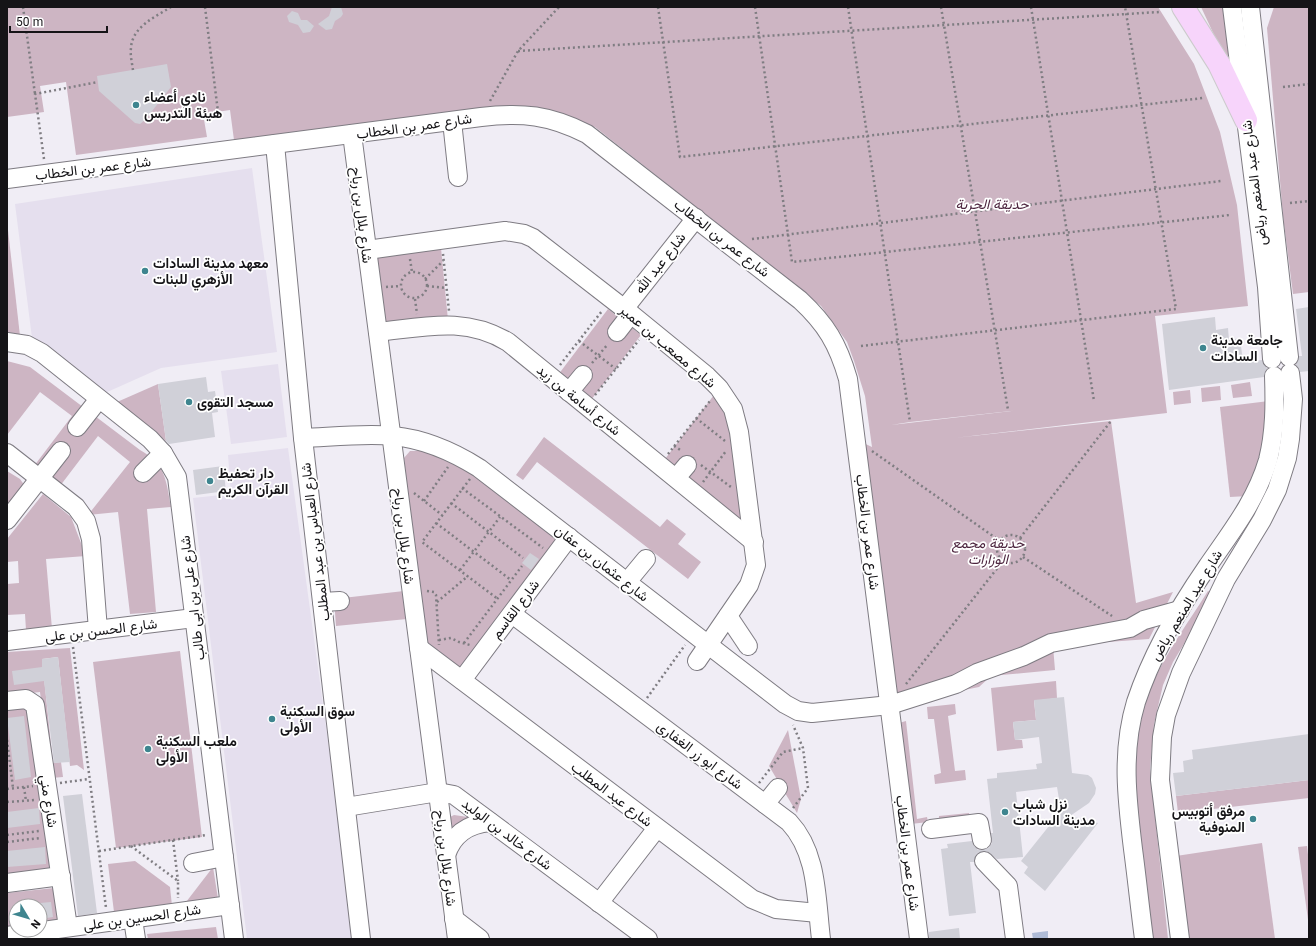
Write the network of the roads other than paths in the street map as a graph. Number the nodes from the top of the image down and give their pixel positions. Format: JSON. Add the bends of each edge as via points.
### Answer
{"nodes":[{"id":1,"x":1183,"y":7,"type":"edge"},
{"id":2,"x":1232,"y":7,"type":"edge"},
{"id":3,"x":1253,"y":11,"type":"edge"},
{"id":4,"x":1246,"y":120,"type":"junction"},
{"id":5,"x":452,"y":121,"type":"junction"},
{"id":6,"x":352,"y":134,"type":"junction"},
{"id":7,"x":275,"y":144,"type":"junction"},
{"id":8,"x":458,"y":176,"type":"dead end"},
{"id":9,"x":7,"y":179,"type":"edge"},
{"id":10,"x":696,"y":218,"type":"junction"},
{"id":11,"x":367,"y":250,"type":"junction"},
{"id":12,"x":622,"y":307,"type":"junction"},
{"id":13,"x":378,"y":332,"type":"junction"},
{"id":14,"x":617,"y":332,"type":"road end"},
{"id":15,"x":7,"y":342,"type":"edge"},
{"id":16,"x":1281,"y":366,"type":"junction"},
{"id":17,"x":583,"y":375,"type":"road end"},
{"id":18,"x":569,"y":392,"type":"junction"},
{"id":19,"x":99,"y":399,"type":"junction"},
{"id":20,"x":77,"y":427,"type":"dead end"},
{"id":21,"x":391,"y":435,"type":"junction"},
{"id":22,"x":303,"y":438,"type":"junction"},
{"id":23,"x":60,"y":451,"type":"dead end"},
{"id":24,"x":163,"y":452,"type":"junction"},
{"id":25,"x":7,"y":453,"type":"edge"},
{"id":26,"x":691,"y":461,"type":"road end"},
{"id":27,"x":143,"y":473,"type":"dead end"},
{"id":28,"x":40,"y":478,"type":"junction"},
{"id":29,"x":676,"y":478,"type":"junction"},
{"id":30,"x":8,"y":518,"type":"edge"},
{"id":31,"x":569,"y":537,"type":"junction"},
{"id":32,"x":754,"y":542,"type":"junction"},
{"id":33,"x":646,"y":560,"type":"dead end"},
{"id":34,"x":1207,"y":568,"type":"junction"},
{"id":35,"x":1226,"y":579,"type":"junction"},
{"id":36,"x":627,"y":582,"type":"junction"},
{"id":37,"x":340,"y":601,"type":"dead end"},
{"id":38,"x":322,"y":602,"type":"junction"},
{"id":39,"x":1180,"y":610,"type":"junction"},
{"id":40,"x":512,"y":614,"type":"junction"},
{"id":41,"x":728,"y":616,"type":"junction"},
{"id":42,"x":194,"y":618,"type":"junction"},
{"id":43,"x":1130,"y":628,"type":"junction"},
{"id":44,"x":98,"y":630,"type":"junction"},
{"id":45,"x":7,"y":641,"type":"edge"},
{"id":46,"x":1161,"y":642,"type":"junction"},
{"id":47,"x":708,"y":645,"type":"junction"},
{"id":48,"x":748,"y":646,"type":"dead end"},
{"id":49,"x":419,"y":648,"type":"junction"},
{"id":50,"x":697,"y":661,"type":"dead end"},
{"id":51,"x":462,"y":680,"type":"junction"},
{"id":52,"x":7,"y":701,"type":"edge"},
{"id":53,"x":890,"y":705,"type":"junction"},
{"id":54,"x":778,"y":788,"type":"dead end"},
{"id":55,"x":438,"y":792,"type":"junction"},
{"id":56,"x":758,"y":799,"type":"junction"},
{"id":57,"x":346,"y":807,"type":"junction"},
{"id":58,"x":490,"y":822,"type":"junction"},
{"id":59,"x":657,"y":828,"type":"junction"},
{"id":60,"x":931,"y":829,"type":"dead end"},
{"id":61,"x":982,"y":840,"type":"dead end"},
{"id":62,"x":446,"y":855,"type":"junction"},
{"id":63,"x":224,"y":857,"type":"junction"},
{"id":64,"x":984,"y":861,"type":"dead end"},
{"id":65,"x":193,"y":863,"type":"dead end"},
{"id":66,"x":61,"y":876,"type":"junction"},
{"id":67,"x":7,"y":883,"type":"edge"},
{"id":68,"x":599,"y":903,"type":"junction"},
{"id":69,"x":230,"y":905,"type":"junction"},
{"id":70,"x":818,"y":913,"type":"junction"},
{"id":71,"x":133,"y":918,"type":"junction"},
{"id":72,"x":454,"y":919,"type":"junction"},
{"id":73,"x":59,"y":932,"type":"edge"},
{"id":74,"x":7,"y":936,"type":"edge"},
{"id":75,"x":136,"y":939,"type":"edge"},
{"id":76,"x":234,"y":939,"type":"edge"},
{"id":77,"x":361,"y":939,"type":"edge"},
{"id":78,"x":457,"y":939,"type":"edge"},
{"id":79,"x":480,"y":939,"type":"edge"},
{"id":80,"x":648,"y":939,"type":"edge"},
{"id":81,"x":821,"y":939,"type":"edge"},
{"id":82,"x":919,"y":939,"type":"edge"},
{"id":83,"x":1015,"y":939,"type":"edge"},
{"id":84,"x":1144,"y":939,"type":"edge"},
{"id":85,"x":1180,"y":939,"type":"edge"}],
"edges":[{"from":1,"to":4,"type":"main road","via":[[1219,64]]},
{"from":2,"to":4,"type":"street","name":"شارع عبد المنعم رياض"},
{"from":3,"to":16,"type":"street","name":"شارع عبد المنعم رياض"},
{"from":4,"to":16,"type":"street","name":"شارع عبد المنعم رياض","via":[[1266,287]]},
{"from":5,"to":6,"type":"street","name":"شارع عمر بن الخطاب"},
{"from":5,"to":8,"type":"street"},
{"from":5,"to":10,"type":"street","name":"شارع عمر بن الخطاب","via":[[508,114],[549,118],[569,125],[604,146]]},
{"from":6,"to":7,"type":"street","name":"شارع عمر بن الخطاب"},
{"from":6,"to":11,"type":"street","name":"شارع بلال بن رباح"},
{"from":7,"to":9,"type":"street","name":"شارع عمر بن الخطاب"},
{"from":7,"to":22,"type":"street","name":"شارع العباس بن عبد المطلب"},
{"from":10,"to":12,"type":"street","name":"شارع عبد الله"},
{"from":10,"to":53,"type":"street","name":"شارع عمر بن الخطاب","via":[[817,316],[842,356],[857,440]]},
{"from":11,"to":12,"type":"street","name":"شارع مصعب بن عمير","via":[[505,231],[524,234],[533,238]]},
{"from":11,"to":13,"type":"street","name":"شارع بلال بن رباح"},
{"from":12,"to":14,"type":"street","name":"شارع عبد الله"},
{"from":12,"to":32,"type":"street","name":"شارع مصعب بن عمير","via":[[707,376],[727,398],[737,420]]},
{"from":13,"to":18,"type":"street","name":"شارع أسامة بن زيد","via":[[450,325],[478,328],[499,336]]},
{"from":13,"to":21,"type":"street","name":"شارع بلال بن رباح"},
{"from":15,"to":19,"type":"street","name":"شارع على بن ابى طالب","via":[[27,345],[42,352]]},
{"from":16,"to":34,"type":"street","name":"شارع عبد المنعم رياض","via":[[1268,459],[1262,478],[1245,512]]},
{"from":16,"to":35,"type":"street","name":"شارع عبد المنعم رياض","via":[[1292,419],[1287,458],[1270,506]]},
{"from":17,"to":18,"type":"street"},
{"from":18,"to":29,"type":"street","name":"شارع أسامة بن زيد"},
{"from":19,"to":20,"type":"street"},
{"from":19,"to":24,"type":"street","name":"شارع على بن ابى طالب"},
{"from":21,"to":22,"type":"street","name":"شارع عثمان بن عفان"},
{"from":21,"to":31,"type":"street","name":"شارع عثمان بن عفان","via":[[420,440],[457,454]]},
{"from":21,"to":49,"type":"street","name":"شارع بلال بن رباح"},
{"from":22,"to":38,"type":"street","name":"شارع العباس بن عبد المطلب"},
{"from":23,"to":28,"type":"street"},
{"from":24,"to":27,"type":"street"},
{"from":24,"to":42,"type":"street","name":"شارع على بن ابى طالب","via":[[177,477]]},
{"from":25,"to":28,"type":"street"},
{"from":26,"to":29,"type":"street"},
{"from":28,"to":30,"type":"street"},
{"from":28,"to":44,"type":"street","via":[[76,507],[86,521],[91,539]]},
{"from":29,"to":32,"type":"street","name":"شارع أسامة بن زيد"},
{"from":31,"to":36,"type":"street","name":"شارع عثمان بن عفان"},
{"from":31,"to":40,"type":"street","name":"شارع القاسم"},
{"from":32,"to":41,"type":"street","name":"شارع مصعب بن عمير","via":[[756,565],[752,579]]},
{"from":33,"to":36,"type":"street"},
{"from":34,"to":35,"type":"street"},
{"from":34,"to":39,"type":"street","name":"شارع عبد المنعم رياض"},
{"from":35,"to":85,"type":"street","name":"شارع عبد المنعم رياض","via":[[1181,673],[1170,701],[1162,737],[1161,801]]},
{"from":36,"to":47,"type":"street","name":"شارع عثمان بن عفان"},
{"from":37,"to":38,"type":"street"},
{"from":38,"to":57,"type":"street","name":"شارع العباس بن عبد المطلب"},
{"from":39,"to":43,"type":"street","name":"شارع عثمان بن عفان","via":[[1144,620]]},
{"from":39,"to":46,"type":"street","name":"شارع عبد المنعم رياض"},
{"from":40,"to":51,"type":"street","name":"شارع القاسم","via":[[489,636]]},
{"from":40,"to":56,"type":"street","name":"شارع ابو زر الغفارى"},
{"from":41,"to":47,"type":"street","name":"شارع مصعب بن عمير"},
{"from":41,"to":48,"type":"street"},
{"from":42,"to":44,"type":"street","name":"شارع الحسن بن على"},
{"from":42,"to":63,"type":"street","name":"شارع على بن ابى طالب"},
{"from":43,"to":46,"type":"street"},
{"from":43,"to":53,"type":"street","name":"شارع عثمان بن عفان","via":[[1051,643],[1024,656],[976,673],[956,684]]},
{"from":44,"to":45,"type":"street","name":"شارع الحسن بن على"},
{"from":46,"to":84,"type":"street","name":"شارع عبد المنعم رياض","via":[[1136,704],[1130,727],[1127,759],[1127,799]]},
{"from":47,"to":50,"type":"street","name":"شارع مصعب بن عمير"},
{"from":47,"to":53,"type":"street","name":"شارع عثمان بن عفان","via":[[785,704],[798,711],[812,713]]},
{"from":49,"to":51,"type":"street","name":"شارع عبد المطلب"},
{"from":49,"to":55,"type":"street","name":"شارع بلال بن رباح"},
{"from":51,"to":59,"type":"street","name":"شارع عبد المطلب"},
{"from":52,"to":66,"type":"street","name":"شارع مني","via":[[26,699],[35,705]]},
{"from":53,"to":82,"type":"street","name":"شارع عمر بن الخطاب"},
{"from":54,"to":56,"type":"street"},
{"from":55,"to":57,"type":"street","name":"شارع خالد بن الوليد"},
{"from":55,"to":58,"type":"street","name":"شارع خالد بن الوليد","via":[[454,795]]},
{"from":55,"to":62,"type":"street","name":"شارع بلال بن رباح"},
{"from":56,"to":70,"type":"street","name":"شارع ابو زر الغفارى","via":[[785,819],[799,834],[809,854]]},
{"from":57,"to":77,"type":"street","name":"شارع العباس بن عبد المطلب"},
{"from":58,"to":62,"type":"street","via":[[465,829],[453,840]]},
{"from":58,"to":68,"type":"street","name":"شارع خالد بن الوليد"},
{"from":59,"to":68,"type":"street"},
{"from":59,"to":70,"type":"street","name":"شارع عبد المطلب","via":[[752,899],[776,909]]},
{"from":60,"to":61,"type":"street","via":[[979,823]]},
{"from":62,"to":72,"type":"street","name":"شارع بلال بن رباح"},
{"from":63,"to":65,"type":"street"},
{"from":63,"to":69,"type":"street","name":"شارع على بن ابى طالب"},
{"from":64,"to":83,"type":"street","via":[[1008,886]]},
{"from":66,"to":67,"type":"street"},
{"from":66,"to":73,"type":"street","name":"شارع مني"},
{"from":68,"to":80,"type":"street","name":"شارع خالد بن الوليد"},
{"from":69,"to":71,"type":"street","name":"شارع الحسين بن على"},
{"from":69,"to":76,"type":"street","name":"شارع على بن ابى طالب"},
{"from":70,"to":81,"type":"street","name":"شارع ابو زر الغفارى"},
{"from":71,"to":73,"type":"street","name":"شارع الحسين بن على"},
{"from":71,"to":75,"type":"street"},
{"from":72,"to":78,"type":"street","name":"شارع بلال بن رباح"},
{"from":72,"to":79,"type":"street"},
{"from":73,"to":74,"type":"street","name":"شارع الحسين بن على"}]}
